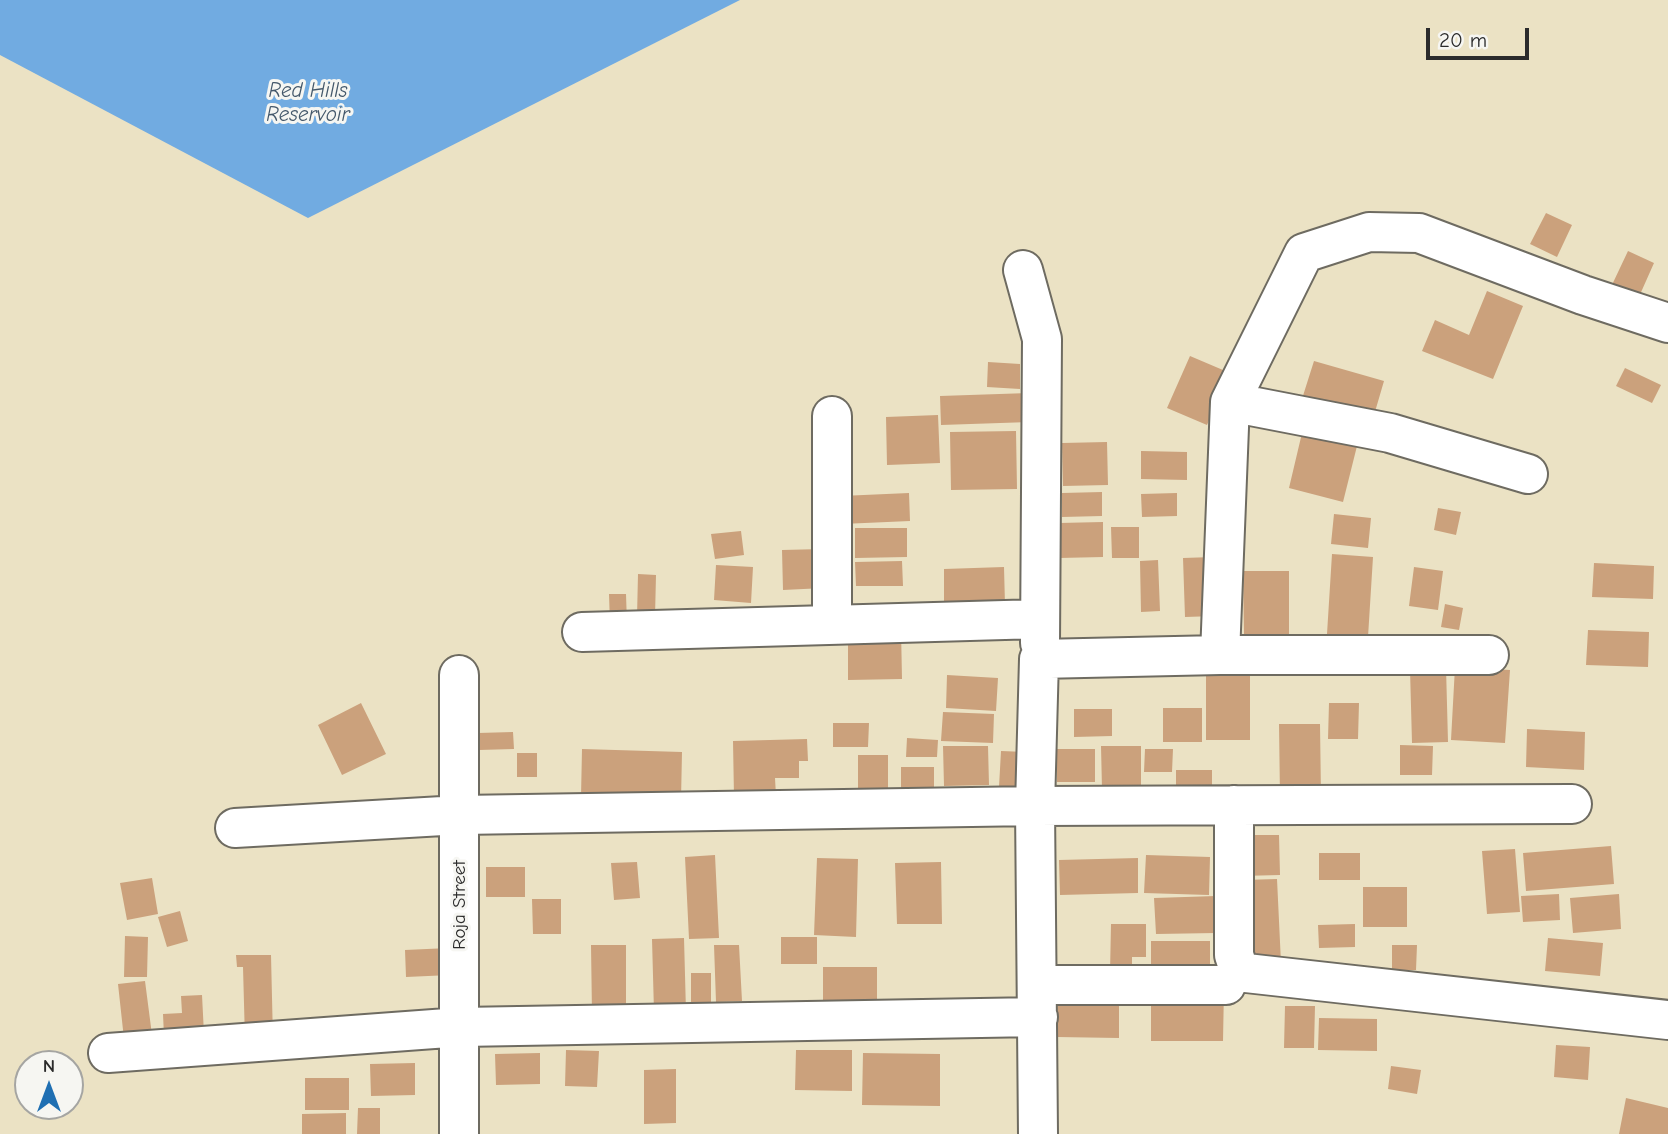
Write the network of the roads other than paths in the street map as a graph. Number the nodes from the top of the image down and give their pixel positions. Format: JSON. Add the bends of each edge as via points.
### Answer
{"nodes":[{"id":1,"x":1023,"y":270,"type":"dead end"},
{"id":2,"x":1668,"y":323,"type":"edge"},
{"id":3,"x":1230,"y":402,"type":"junction"},
{"id":4,"x":832,"y":416,"type":"dead end"},
{"id":5,"x":1528,"y":474,"type":"dead end"},
{"id":6,"x":1040,"y":619,"type":"junction"},
{"id":7,"x":832,"y":625,"type":"junction"},
{"id":8,"x":582,"y":632,"type":"dead end"},
{"id":9,"x":1220,"y":655,"type":"junction"},
{"id":10,"x":1489,"y":656,"type":"dead end"},
{"id":11,"x":1039,"y":659,"type":"junction"},
{"id":12,"x":459,"y":675,"type":"dead end"},
{"id":13,"x":1572,"y":804,"type":"dead end"},
{"id":14,"x":1234,"y":805,"type":"junction"},
{"id":15,"x":1035,"y":806,"type":"junction"},
{"id":16,"x":460,"y":815,"type":"junction"},
{"id":17,"x":235,"y":828,"type":"dead end"},
{"id":18,"x":1226,"y":985,"type":"dead end"},
{"id":19,"x":1038,"y":1001,"type":"junction"},
{"id":20,"x":1668,"y":1020,"type":"edge"},
{"id":21,"x":461,"y":1027,"type":"junction"},
{"id":22,"x":108,"y":1053,"type":"dead end"},
{"id":23,"x":459,"y":1134,"type":"edge"},
{"id":24,"x":1038,"y":1134,"type":"edge"}],
"edges":[{"from":1,"to":6,"type":"street","via":[[1042,339]]},
{"from":2,"to":3,"type":"street","via":[[1419,233],[1369,232],[1304,253]]},
{"from":3,"to":5,"type":"street","via":[[1390,433]]},
{"from":3,"to":9,"type":"street"},
{"from":4,"to":7,"type":"street"},
{"from":6,"to":7,"type":"street"},
{"from":6,"to":11,"type":"street"},
{"from":7,"to":8,"type":"street"},
{"from":9,"to":10,"type":"street"},
{"from":9,"to":11,"type":"street"},
{"from":11,"to":15,"type":"street"},
{"from":12,"to":16,"type":"street","name":"Roja Street"},
{"from":13,"to":14,"type":"street"},
{"from":14,"to":15,"type":"street"},
{"from":14,"to":20,"type":"street","via":[[1234,955],[1238,970]]},
{"from":15,"to":16,"type":"street"},
{"from":15,"to":19,"type":"street"},
{"from":16,"to":17,"type":"street"},
{"from":16,"to":21,"type":"street","name":"Roja Street"},
{"from":18,"to":19,"type":"street"},
{"from":19,"to":21,"type":"street"},
{"from":19,"to":24,"type":"street"},
{"from":21,"to":22,"type":"street"},
{"from":21,"to":23,"type":"street","name":"Roja Street"}]}
